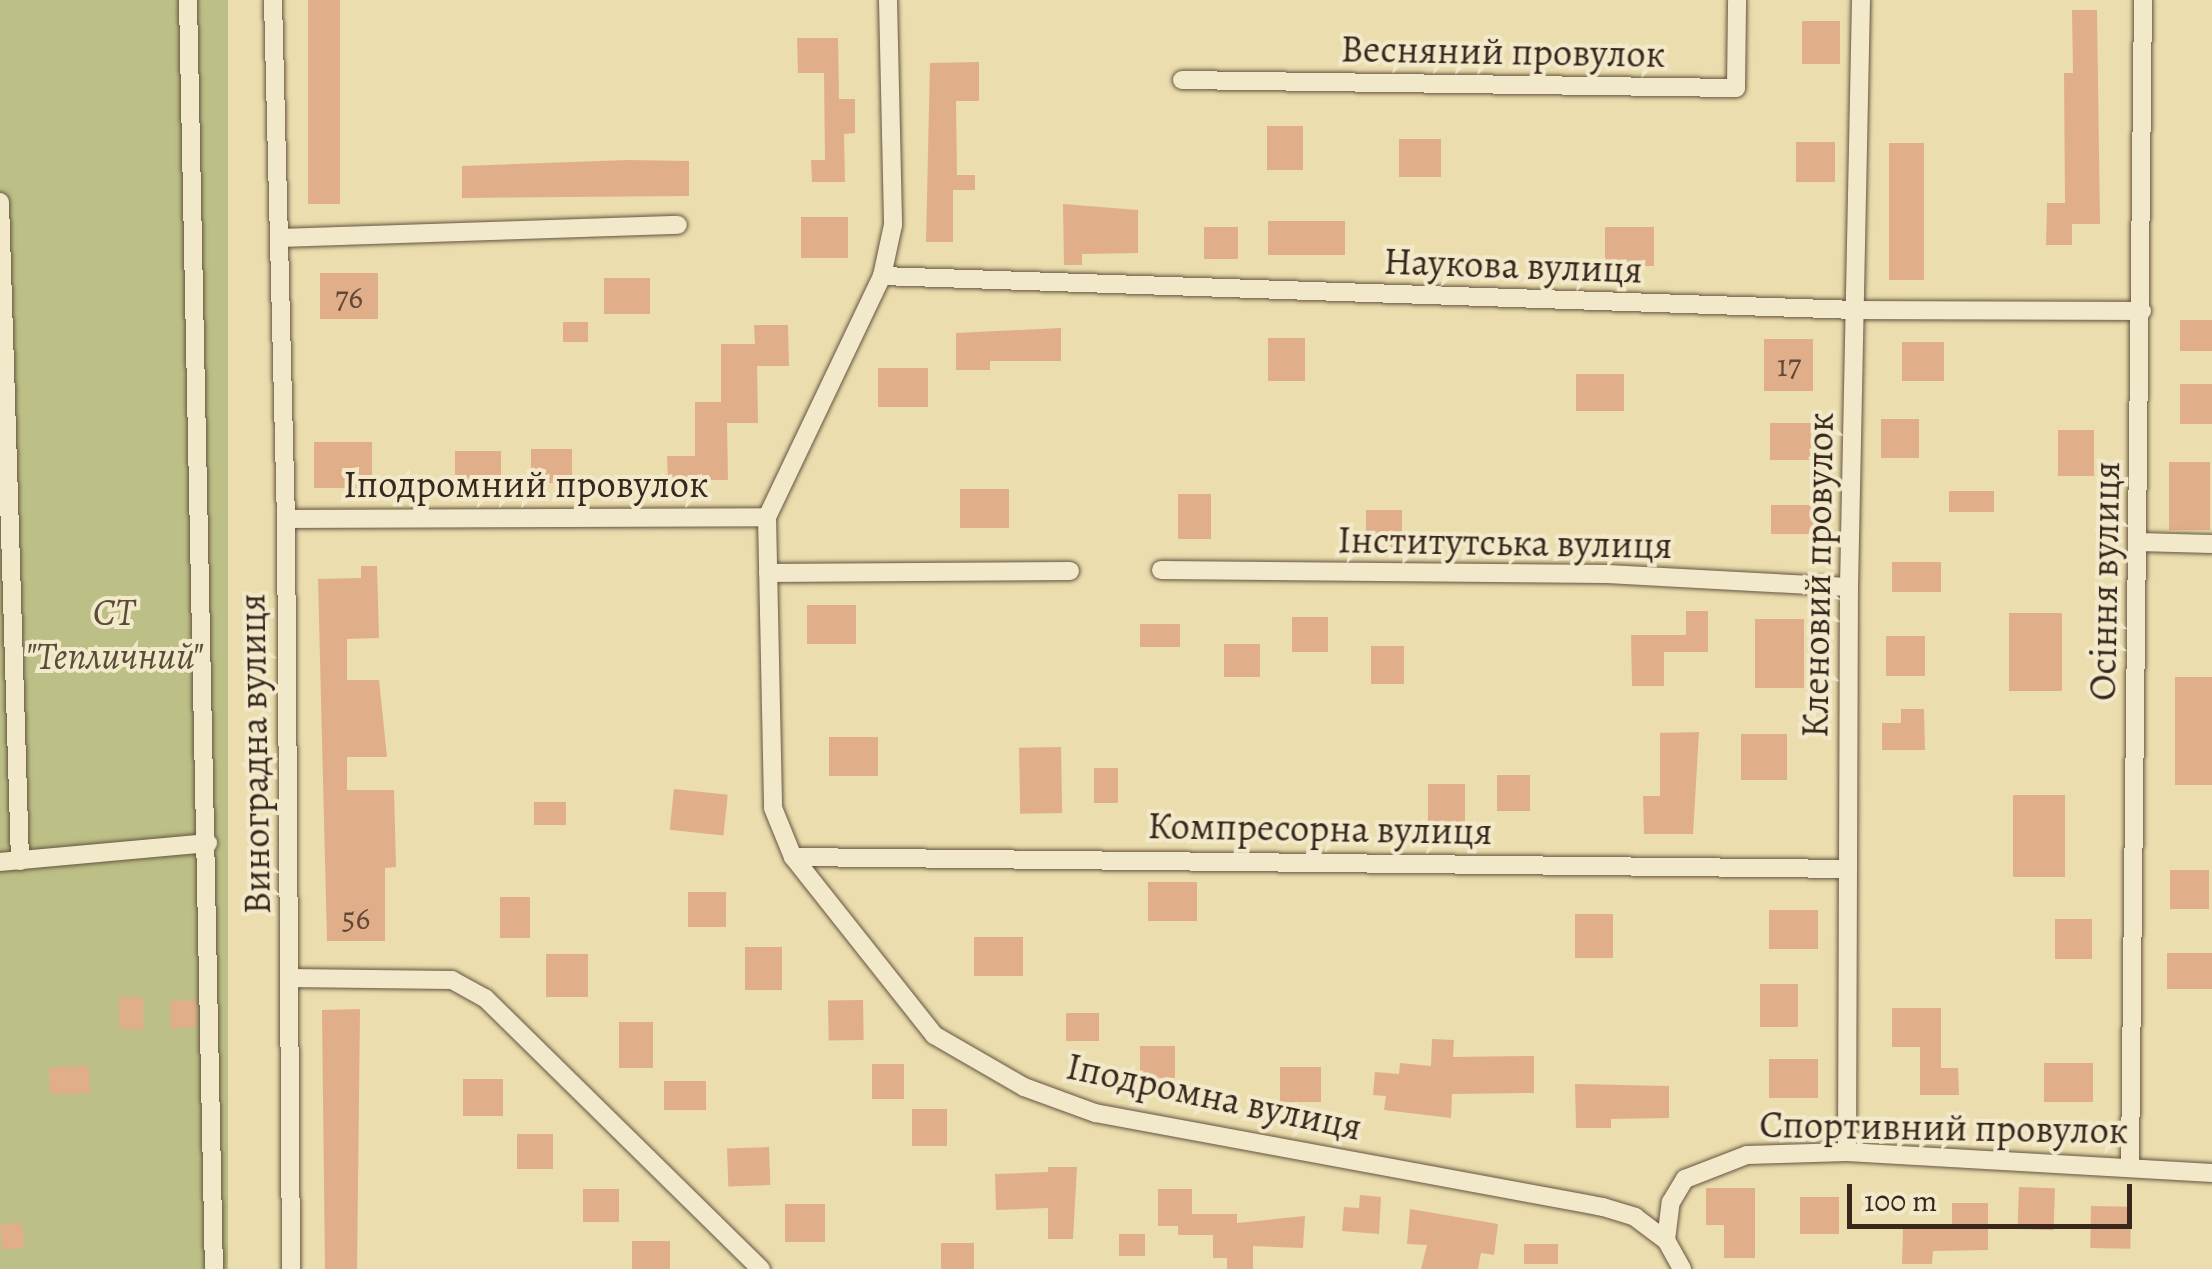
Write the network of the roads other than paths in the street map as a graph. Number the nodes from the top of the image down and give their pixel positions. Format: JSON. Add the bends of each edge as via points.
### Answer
{"nodes":[{"id":1,"x":188,"y":0,"type":"edge"},
{"id":2,"x":272,"y":0,"type":"edge"},
{"id":3,"x":888,"y":0,"type":"edge"},
{"id":4,"x":1738,"y":0,"type":"edge"},
{"id":5,"x":1860,"y":0,"type":"edge"},
{"id":6,"x":2144,"y":0,"type":"edge"},
{"id":7,"x":1182,"y":80,"type":"dead end"},
{"id":8,"x":0,"y":202,"type":"edge"},
{"id":9,"x":678,"y":226,"type":"dead end"},
{"id":10,"x":281,"y":238,"type":"junction"},
{"id":11,"x":882,"y":276,"type":"junction"},
{"id":12,"x":1855,"y":310,"type":"junction"},
{"id":13,"x":2142,"y":311,"type":"junction"},
{"id":14,"x":767,"y":517,"type":"junction"},
{"id":15,"x":286,"y":519,"type":"junction"},
{"id":16,"x":2138,"y":542,"type":"junction"},
{"id":17,"x":2212,"y":544,"type":"edge"},
{"id":18,"x":1070,"y":570,"type":"dead end"},
{"id":19,"x":1161,"y":570,"type":"dead end"},
{"id":20,"x":768,"y":573,"type":"junction"},
{"id":21,"x":1848,"y":588,"type":"junction"},
{"id":22,"x":208,"y":843,"type":"junction"},
{"id":23,"x":794,"y":856,"type":"junction"},
{"id":24,"x":20,"y":861,"type":"junction"},
{"id":25,"x":0,"y":862,"type":"edge"},
{"id":26,"x":1846,"y":869,"type":"junction"},
{"id":27,"x":290,"y":978,"type":"junction"},
{"id":28,"x":1847,"y":1152,"type":"junction"},
{"id":29,"x":2130,"y":1163,"type":"junction"},
{"id":30,"x":2212,"y":1173,"type":"edge"},
{"id":31,"x":1666,"y":1240,"type":"junction"},
{"id":32,"x":214,"y":1269,"type":"edge"},
{"id":33,"x":291,"y":1269,"type":"edge"},
{"id":34,"x":761,"y":1269,"type":"edge"},
{"id":35,"x":1682,"y":1269,"type":"edge"}],
"edges":[{"from":1,"to":22,"type":"street"},
{"from":2,"to":10,"type":"street","name":"Виноградна вулиця"},
{"from":3,"to":11,"type":"street","name":"Іподромна вулиця","via":[[893,225]]},
{"from":4,"to":7,"type":"street","name":"Весняний провулок","via":[[1736,88]]},
{"from":5,"to":12,"type":"street","name":"Кленовий провулок"},
{"from":6,"to":13,"type":"street","name":"Осіння вулиця"},
{"from":8,"to":24,"type":"street"},
{"from":9,"to":10,"type":"street"},
{"from":10,"to":15,"type":"street","name":"Виноградна вулиця"},
{"from":11,"to":12,"type":"street","name":"Наукова вулиця"},
{"from":11,"to":14,"type":"street","name":"Іподромна вулиця"},
{"from":12,"to":13,"type":"street","name":"Наукова вулиця"},
{"from":12,"to":21,"type":"street","name":"Кленовий провулок"},
{"from":13,"to":16,"type":"street","name":"Осіння вулиця"},
{"from":14,"to":15,"type":"street","name":"Іподромний провулок"},
{"from":14,"to":20,"type":"street","name":"Іподромна вулиця"},
{"from":15,"to":27,"type":"street","name":"Виноградна вулиця"},
{"from":16,"to":17,"type":"street"},
{"from":16,"to":29,"type":"street","name":"Осіння вулиця"},
{"from":18,"to":20,"type":"street"},
{"from":19,"to":21,"type":"street","name":"Інститутська вулиця","via":[[1608,574]]},
{"from":20,"to":23,"type":"street","name":"Іподромна вулиця","via":[[772,808]]},
{"from":21,"to":26,"type":"street","name":"Кленовий провулок"},
{"from":22,"to":24,"type":"street"},
{"from":22,"to":32,"type":"street"},
{"from":23,"to":26,"type":"street","name":"Компресорна вулиця"},
{"from":23,"to":31,"type":"street","name":"Іподромна вулиця","via":[[934,1036],[1024,1087],[1094,1113],[1603,1206]]},
{"from":24,"to":25,"type":"street"},
{"from":26,"to":28,"type":"street","name":"Кленовий провулок"},
{"from":27,"to":33,"type":"street","name":"Виноградна вулиця"},
{"from":27,"to":34,"type":"street","via":[[452,980],[485,998]]},
{"from":28,"to":29,"type":"street","name":"Спортивний провулок"},
{"from":28,"to":31,"type":"street","name":"Спортивний провулок","via":[[1716,1162],[1684,1178],[1671,1202]]},
{"from":29,"to":30,"type":"street","name":"Спортивний провулок"},
{"from":31,"to":35,"type":"street"}]}
